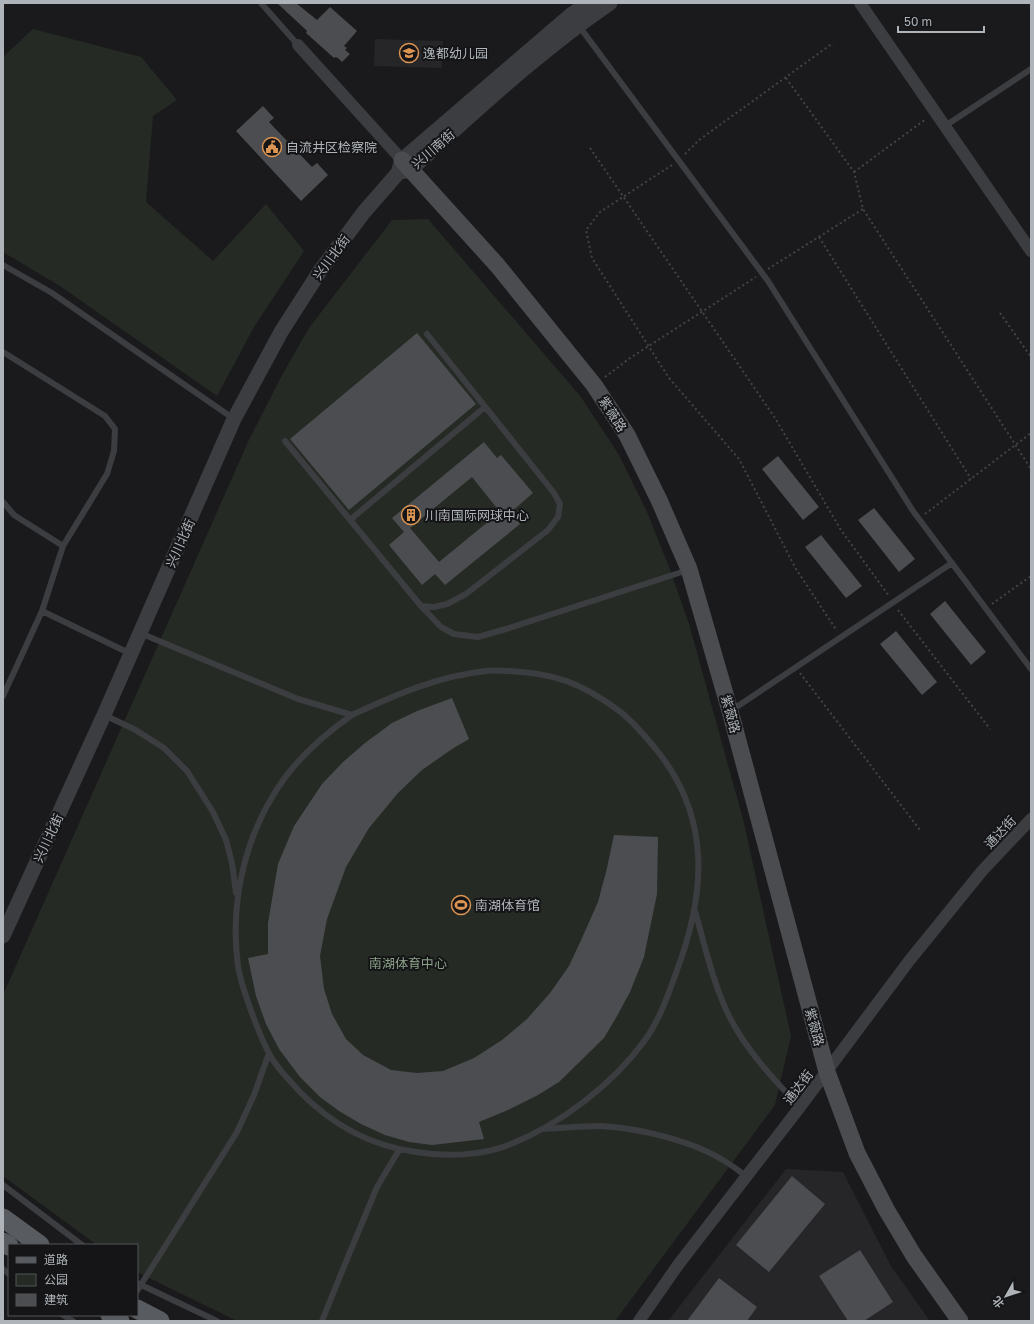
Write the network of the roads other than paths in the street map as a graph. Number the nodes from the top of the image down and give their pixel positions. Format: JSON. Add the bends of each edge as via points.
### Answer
{"nodes":[{"id":1,"x":261,"y":3,"type":"edge"},
{"id":2,"x":589,"y":3,"type":"edge"},
{"id":3,"x":610,"y":3,"type":"edge"},
{"id":4,"x":860,"y":3,"type":"edge"},
{"id":5,"x":578,"y":25,"type":"junction"},
{"id":6,"x":298,"y":45,"type":"joint"},
{"id":7,"x":1031,"y":69,"type":"edge"},
{"id":8,"x":945,"y":126,"type":"junction"},
{"id":9,"x":403,"y":168,"type":"junction"},
{"id":10,"x":1031,"y":251,"type":"edge"},
{"id":11,"x":3,"y":265,"type":"edge"},
{"id":12,"x":427,"y":334,"type":"dead end"},
{"id":13,"x":3,"y":352,"type":"edge"},
{"id":14,"x":485,"y":407,"type":"junction"},
{"id":15,"x":234,"y":419,"type":"junction"},
{"id":16,"x":285,"y":441,"type":"dead end"},
{"id":17,"x":3,"y":502,"type":"edge"},
{"id":18,"x":350,"y":520,"type":"junction"},
{"id":19,"x":63,"y":546,"type":"junction"},
{"id":20,"x":952,"y":563,"type":"junction"},
{"id":21,"x":689,"y":569,"type":"junction"},
{"id":22,"x":421,"y":606,"type":"junction"},
{"id":23,"x":42,"y":611,"type":"junction"},
{"id":24,"x":140,"y":633,"type":"junction"},
{"id":25,"x":131,"y":654,"type":"junction"},
{"id":26,"x":1031,"y":669,"type":"edge"},
{"id":27,"x":3,"y":696,"type":"edge"},
{"id":28,"x":730,"y":711,"type":"junction"},
{"id":29,"x":104,"y":715,"type":"junction"},
{"id":30,"x":352,"y":715,"type":"junction"},
{"id":31,"x":1031,"y":819,"type":"edge"},
{"id":32,"x":237,"y":898,"type":"junction"},
{"id":33,"x":694,"y":910,"type":"junction"},
{"id":34,"x":3,"y":936,"type":"edge"},
{"id":35,"x":269,"y":1053,"type":"junction"},
{"id":36,"x":827,"y":1072,"type":"junction"},
{"id":37,"x":800,"y":1107,"type":"junction"},
{"id":38,"x":541,"y":1130,"type":"junction"},
{"id":39,"x":399,"y":1150,"type":"junction"},
{"id":40,"x":746,"y":1176,"type":"junction"},
{"id":41,"x":3,"y":1185,"type":"edge"},
{"id":42,"x":3,"y":1218,"type":"edge"},
{"id":43,"x":39,"y":1244,"type":"edge"},
{"id":44,"x":81,"y":1244,"type":"edge"},
{"id":45,"x":138,"y":1287,"type":"edge"},
{"id":46,"x":138,"y":1310,"type":"edge"},
{"id":47,"x":160,"y":1321,"type":"edge"},
{"id":48,"x":217,"y":1321,"type":"edge"},
{"id":49,"x":322,"y":1321,"type":"edge"},
{"id":50,"x":639,"y":1321,"type":"edge"},
{"id":51,"x":960,"y":1321,"type":"edge"}],
"edges":[{"from":1,"to":6,"type":"lane"},
{"from":2,"to":9,"type":"street","name":"兴川南街","via":[[572,14]]},
{"from":3,"to":5,"type":"street","name":"兴川南街"},
{"from":4,"to":8,"type":"street"},
{"from":5,"to":9,"type":"street","name":"兴川南街"},
{"from":5,"to":20,"type":"lane","via":[[763,273],[919,519]]},
{"from":6,"to":9,"type":"street"},
{"from":7,"to":8,"type":"lane"},
{"from":8,"to":10,"type":"street"},
{"from":9,"to":15,"type":"street","name":"兴川北街","via":[[364,212],[320,271],[281,332]]},
{"from":9,"to":21,"type":"main road","name":"紫薇路","via":[[497,265],[594,385],[627,435]]},
{"from":11,"to":15,"type":"lane","via":[[52,294]]},
{"from":12,"to":14,"type":"lane"},
{"from":13,"to":19,"type":"lane","via":[[105,416],[115,429],[114,451],[107,474]]},
{"from":14,"to":18,"type":"lane"},
{"from":14,"to":22,"type":"lane","via":[[554,493],[560,504],[558,518],[548,530],[466,594],[447,604]]},
{"from":15,"to":24,"type":"street","name":"兴川北街"},
{"from":16,"to":18,"type":"lane"},
{"from":17,"to":19,"type":"lane","via":[[14,515]]},
{"from":18,"to":22,"type":"lane"},
{"from":19,"to":23,"type":"lane"},
{"from":20,"to":26,"type":"lane"},
{"from":20,"to":28,"type":"lane"},
{"from":21,"to":22,"type":"lane","via":[[478,637],[454,634],[441,627]]},
{"from":21,"to":28,"type":"main road","name":"紫薇路"},
{"from":23,"to":25,"type":"lane"},
{"from":23,"to":27,"type":"lane"},
{"from":24,"to":25,"type":"street","name":"兴川北街"},
{"from":24,"to":30,"type":"lane","via":[[298,699]]},
{"from":25,"to":29,"type":"street","name":"兴川北街"},
{"from":28,"to":36,"type":"main road","name":"紫薇路"},
{"from":29,"to":32,"type":"lane","via":[[134,728],[164,748],[187,771],[213,812],[226,840]]},
{"from":29,"to":34,"type":"street","name":"兴川北街"},
{"from":30,"to":32,"type":"lane","via":[[330,730],[276,790],[262,815],[250,848]]},
{"from":30,"to":33,"type":"lane","via":[[424,684],[489,670],[548,674],[577,684],[626,717],[650,741],[670,768],[687,801],[696,831],[698,876]]},
{"from":31,"to":36,"type":"street","name":"通达街","via":[[949,911]]},
{"from":32,"to":35,"type":"lane","via":[[238,968],[259,1032]]},
{"from":33,"to":37,"type":"lane","via":[[710,967],[729,1016],[769,1073]]},
{"from":33,"to":38,"type":"lane","via":[[674,980],[646,1038],[599,1090]]},
{"from":35,"to":39,"type":"lane","via":[[288,1079],[326,1116],[376,1143]]},
{"from":35,"to":45,"type":"lane","via":[[237,1132]]},
{"from":36,"to":37,"type":"street","name":"通达街"},
{"from":36,"to":51,"type":"main road","name":"紫薇路","via":[[857,1153],[886,1209],[914,1256]]},
{"from":37,"to":40,"type":"street","name":"通达街"},
{"from":38,"to":39,"type":"lane","via":[[487,1152],[429,1154]]},
{"from":38,"to":40,"type":"lane","via":[[600,1126],[654,1134],[701,1148],[726,1161]]},
{"from":39,"to":49,"type":"lane","via":[[377,1186]]},
{"from":40,"to":50,"type":"street","name":"通达街"},
{"from":41,"to":44,"type":"lane"},
{"from":42,"to":43,"type":"main road"},
{"from":45,"to":48,"type":"lane"},
{"from":46,"to":47,"type":"main road"}]}
